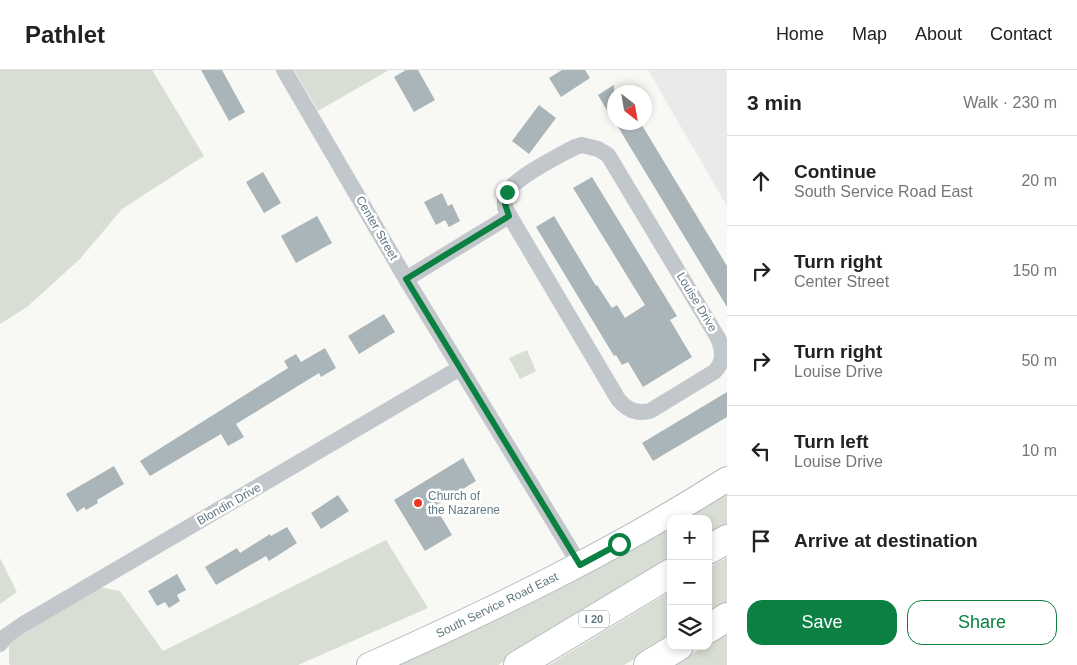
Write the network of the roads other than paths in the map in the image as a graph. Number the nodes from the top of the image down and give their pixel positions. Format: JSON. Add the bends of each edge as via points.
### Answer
{"nodes":[{"id":1,"x":284,"y":70,"type":"edge"},
{"id":2,"x":509,"y":216,"type":"junction"},
{"id":3,"x":406,"y":279,"type":"junction"},
{"id":4,"x":460,"y":368,"type":"junction"},
{"id":5,"x":727,"y":479,"type":"edge"},
{"id":6,"x":727,"y":539,"type":"edge"},
{"id":7,"x":712,"y":548,"type":"edge"},
{"id":8,"x":580,"y":565,"type":"junction"},
{"id":9,"x":667,"y":575,"type":"edge"},
{"id":10,"x":727,"y":617,"type":"edge"},
{"id":11,"x":712,"y":626,"type":"edge"},
{"id":12,"x":0,"y":644,"type":"edge"},
{"id":13,"x":672,"y":650,"type":"edge"},
{"id":14,"x":369,"y":665,"type":"edge"},
{"id":15,"x":518,"y":665,"type":"edge"},
{"id":16,"x":648,"y":665,"type":"edge"}],
"edges":[{"from":1,"to":3,"type":"street","name":"Center Street"},
{"from":2,"to":2,"type":"street","name":"Louise Drive","via":[[618,399],[628,409],[638,413],[654,410],[720,366],[723,355],[718,338],[604,151],[590,146],[575,147],[518,180],[505,197]]},
{"from":2,"to":3,"type":"street"},
{"from":3,"to":4,"type":"street","name":"Center Street"},
{"from":4,"to":8,"type":"street","name":"Center Street"},
{"from":4,"to":12,"type":"street","name":"Blondin Drive","via":[[22,625]]},
{"from":5,"to":8,"type":"main road","name":"South Service Road East","via":[[652,526]]},
{"from":6,"to":7,"type":"highway"},
{"from":8,"to":14,"type":"main road","name":"South Service Road East"},
{"from":9,"to":15,"type":"highway","number":"I 20"},
{"from":10,"to":11,"type":"highway"},
{"from":13,"to":16,"type":"highway"}]}
